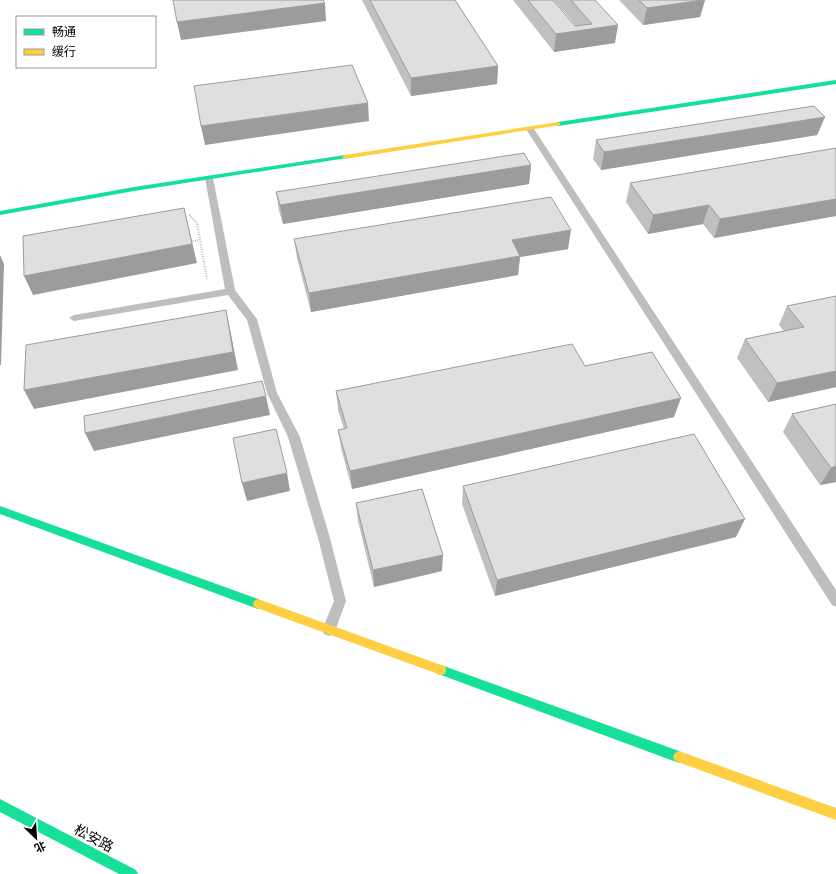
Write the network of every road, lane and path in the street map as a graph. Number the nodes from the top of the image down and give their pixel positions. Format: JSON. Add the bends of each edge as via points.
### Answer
{"nodes":[{"id":1,"x":836,"y":82,"type":"edge"},
{"id":2,"x":530,"y":129,"type":"junction"},
{"id":3,"x":209,"y":178,"type":"junction"},
{"id":4,"x":0,"y":213,"type":"edge"},
{"id":5,"x":189,"y":215,"type":"dead end"},
{"id":6,"x":200,"y":240,"type":"junction"},
{"id":7,"x":184,"y":243,"type":"edge"},
{"id":8,"x":208,"y":284,"type":"dead end"},
{"id":9,"x":230,"y":291,"type":"junction"},
{"id":10,"x":74,"y":318,"type":"dead end"},
{"id":11,"x":0,"y":510,"type":"edge"},
{"id":12,"x":836,"y":601,"type":"edge"},
{"id":13,"x":329,"y":630,"type":"junction"},
{"id":14,"x":0,"y":805,"type":"edge"},
{"id":15,"x":836,"y":814,"type":"edge"},
{"id":16,"x":132,"y":874,"type":"edge"}],
"edges":[{"from":1,"to":2,"type":"street"},
{"from":2,"to":3,"type":"street"},
{"from":2,"to":12,"type":"lane"},
{"from":3,"to":4,"type":"street"},
{"from":3,"to":9,"type":"lane"},
{"from":5,"to":6,"type":"path","via":[[197,223]]},
{"from":6,"to":7,"type":"path"},
{"from":6,"to":8,"type":"path"},
{"from":9,"to":10,"type":"lane"},
{"from":9,"to":13,"type":"lane","via":[[252,319],[272,393],[294,437],[320,524],[340,602]]},
{"from":11,"to":13,"type":"street"},
{"from":13,"to":15,"type":"street"},
{"from":14,"to":16,"type":"street","name":"松安路"}]}
